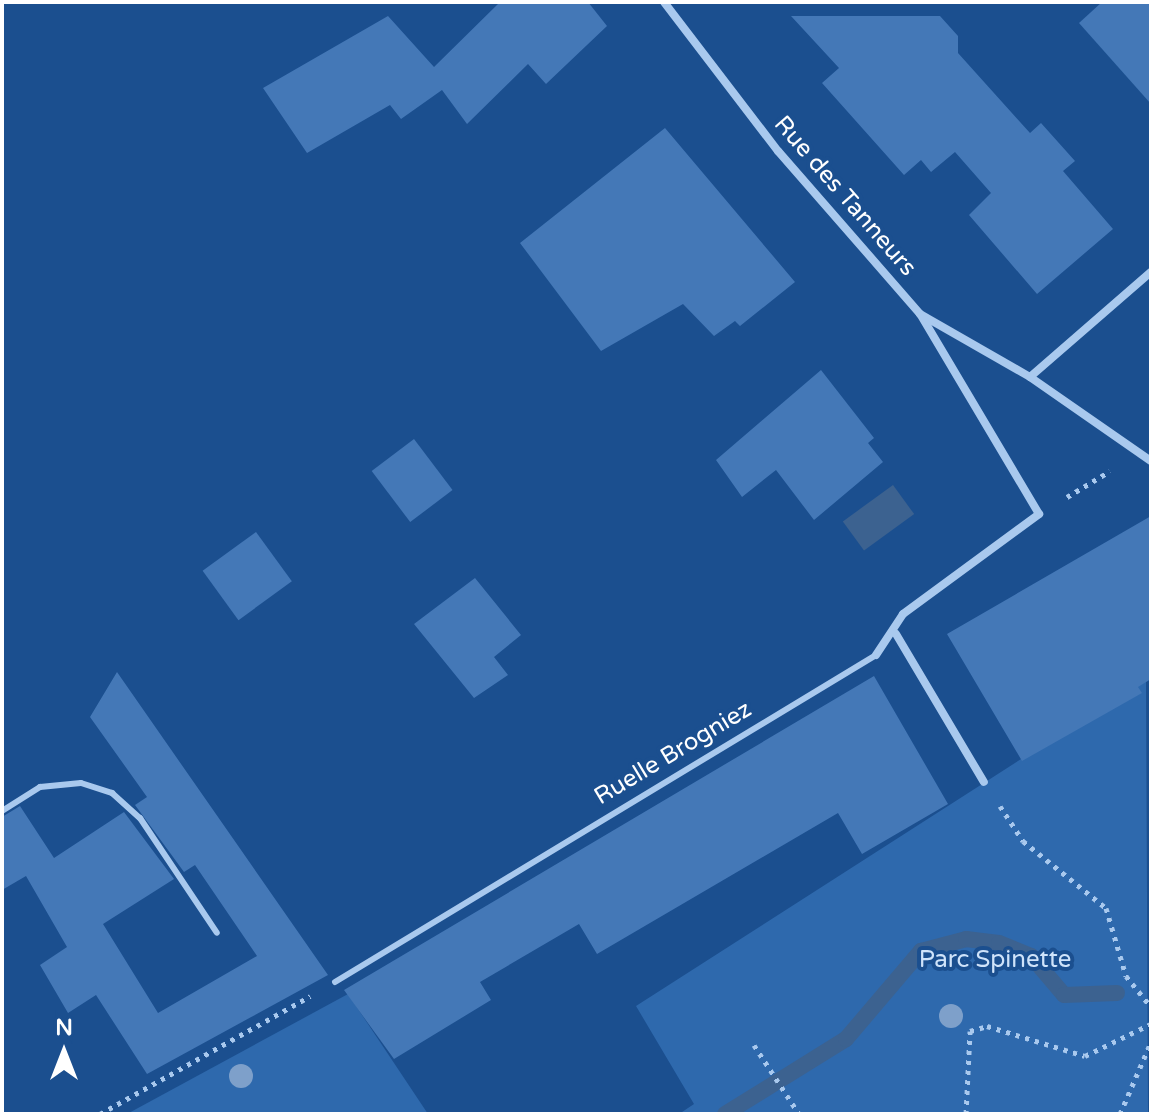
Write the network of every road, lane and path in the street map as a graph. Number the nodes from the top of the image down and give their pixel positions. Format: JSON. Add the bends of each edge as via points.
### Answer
{"nodes":[{"id":1,"x":664,"y":2,"type":"edge"},
{"id":2,"x":1151,"y":272,"type":"edge"},
{"id":3,"x":920,"y":314,"type":"junction"},
{"id":4,"x":1030,"y":377,"type":"junction"},
{"id":5,"x":1151,"y":461,"type":"edge"},
{"id":6,"x":1103,"y":476,"type":"dead end"},
{"id":7,"x":1067,"y":497,"type":"dead end"},
{"id":8,"x":896,"y":634,"type":"junction"},
{"id":9,"x":876,"y":655,"type":"joint"},
{"id":10,"x":984,"y":782,"type":"joint"},
{"id":11,"x":2,"y":811,"type":"edge"},
{"id":12,"x":217,"y":933,"type":"dead end"},
{"id":13,"x":335,"y":982,"type":"joint"},
{"id":14,"x":1151,"y":1007,"type":"edge"},
{"id":15,"x":1151,"y":1024,"type":"edge"},
{"id":16,"x":1151,"y":1042,"type":"edge"},
{"id":17,"x":754,"y":1045,"type":"dead end"},
{"id":18,"x":100,"y":1114,"type":"edge"},
{"id":19,"x":799,"y":1114,"type":"edge"},
{"id":20,"x":966,"y":1114,"type":"edge"},
{"id":21,"x":1120,"y":1114,"type":"edge"}],
"edges":[{"from":1,"to":3,"type":"street","name":"Rue des Tanneurs","via":[[778,151]]},
{"from":2,"to":4,"type":"street"},
{"from":3,"to":4,"type":"street","name":"Rue des Tanneurs"},
{"from":3,"to":8,"type":"street","name":"Ruelle Brogniez","via":[[1039,514],[903,614]]},
{"from":4,"to":5,"type":"street","name":"Rue des Tanneurs"},
{"from":6,"to":7,"type":"path"},
{"from":8,"to":9,"type":"street","name":"Ruelle Brogniez"},
{"from":8,"to":10,"type":"street"},
{"from":9,"to":13,"type":"lane","name":"Ruelle Brogniez"},
{"from":10,"to":14,"type":"path","via":[[1023,841],[1106,908],[1126,976]]},
{"from":11,"to":12,"type":"lane","via":[[40,787],[81,783],[112,793],[140,818]]},
{"from":13,"to":18,"type":"path"},
{"from":15,"to":20,"type":"path","via":[[1085,1056],[987,1026],[970,1031]]},
{"from":16,"to":21,"type":"path"},
{"from":17,"to":19,"type":"path"}]}
